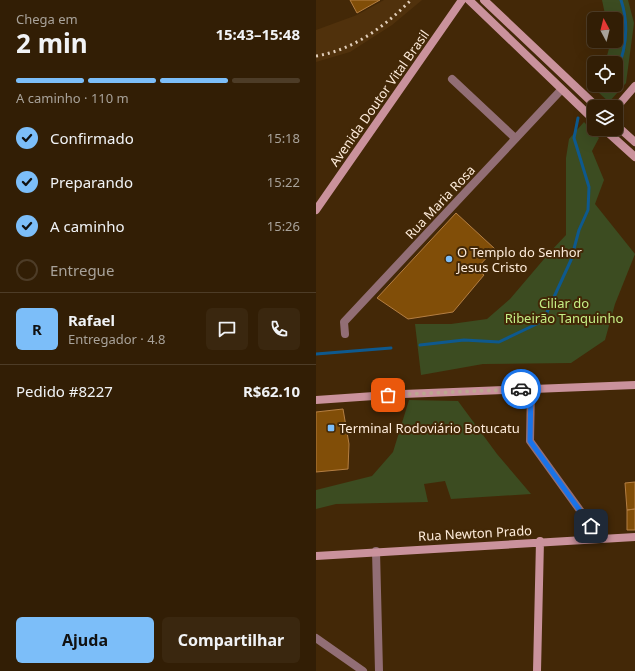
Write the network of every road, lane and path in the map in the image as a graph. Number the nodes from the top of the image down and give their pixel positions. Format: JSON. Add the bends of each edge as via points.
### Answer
{"nodes":[{"id":1,"x":462,"y":0,"type":"edge"},
{"id":2,"x":470,"y":0,"type":"edge"},
{"id":3,"x":484,"y":0,"type":"edge"},
{"id":4,"x":452,"y":79,"type":"dead end"},
{"id":5,"x":635,"y":86,"type":"edge"},
{"id":6,"x":561,"y":90,"type":"junction"},
{"id":7,"x":590,"y":100,"type":"edge"},
{"id":8,"x":623,"y":100,"type":"edge"},
{"id":9,"x":587,"y":114,"type":"edge"},
{"id":10,"x":623,"y":131,"type":"edge"},
{"id":11,"x":612,"y":136,"type":"edge"},
{"id":12,"x":515,"y":138,"type":"junction"},
{"id":13,"x":635,"y":142,"type":"edge"},
{"id":14,"x":635,"y":157,"type":"edge"},
{"id":15,"x":316,"y":210,"type":"edge"},
{"id":16,"x":344,"y":334,"type":"dead end"},
{"id":17,"x":635,"y":386,"type":"edge"},
{"id":18,"x":531,"y":388,"type":"junction"},
{"id":19,"x":316,"y":400,"type":"edge"},
{"id":20,"x":635,"y":537,"type":"edge"},
{"id":21,"x":600,"y":538,"type":"junction"},
{"id":22,"x":540,"y":542,"type":"junction"},
{"id":23,"x":376,"y":551,"type":"junction"},
{"id":24,"x":316,"y":556,"type":"edge"},
{"id":25,"x":316,"y":638,"type":"edge"},
{"id":26,"x":363,"y":671,"type":"edge"},
{"id":27,"x":379,"y":671,"type":"edge"},
{"id":28,"x":537,"y":671,"type":"edge"}],
"edges":[{"from":1,"to":15,"type":"street","name":"Avenida Doutor Vital Brasil"},
{"from":2,"to":6,"type":"street"},
{"from":3,"to":7,"type":"street"},
{"from":4,"to":12,"type":"street"},
{"from":5,"to":8,"type":"street"},
{"from":6,"to":9,"type":"street"},
{"from":6,"to":12,"type":"street","name":"Rua Maria Rosa"},
{"from":10,"to":13,"type":"street"},
{"from":11,"to":14,"type":"street"},
{"from":12,"to":16,"type":"street","name":"Rua Maria Rosa","via":[[344,322]]},
{"from":17,"to":18,"type":"street"},
{"from":18,"to":19,"type":"street"},
{"from":18,"to":21,"type":"street","via":[[530,441]]},
{"from":20,"to":21,"type":"street","name":"Rua Newton Prado"},
{"from":21,"to":22,"type":"street","name":"Rua Newton Prado"},
{"from":22,"to":23,"type":"street","name":"Rua Newton Prado"},
{"from":22,"to":28,"type":"street"},
{"from":23,"to":24,"type":"street","name":"Rua Newton Prado"},
{"from":23,"to":27,"type":"street"},
{"from":25,"to":26,"type":"street"}]}
